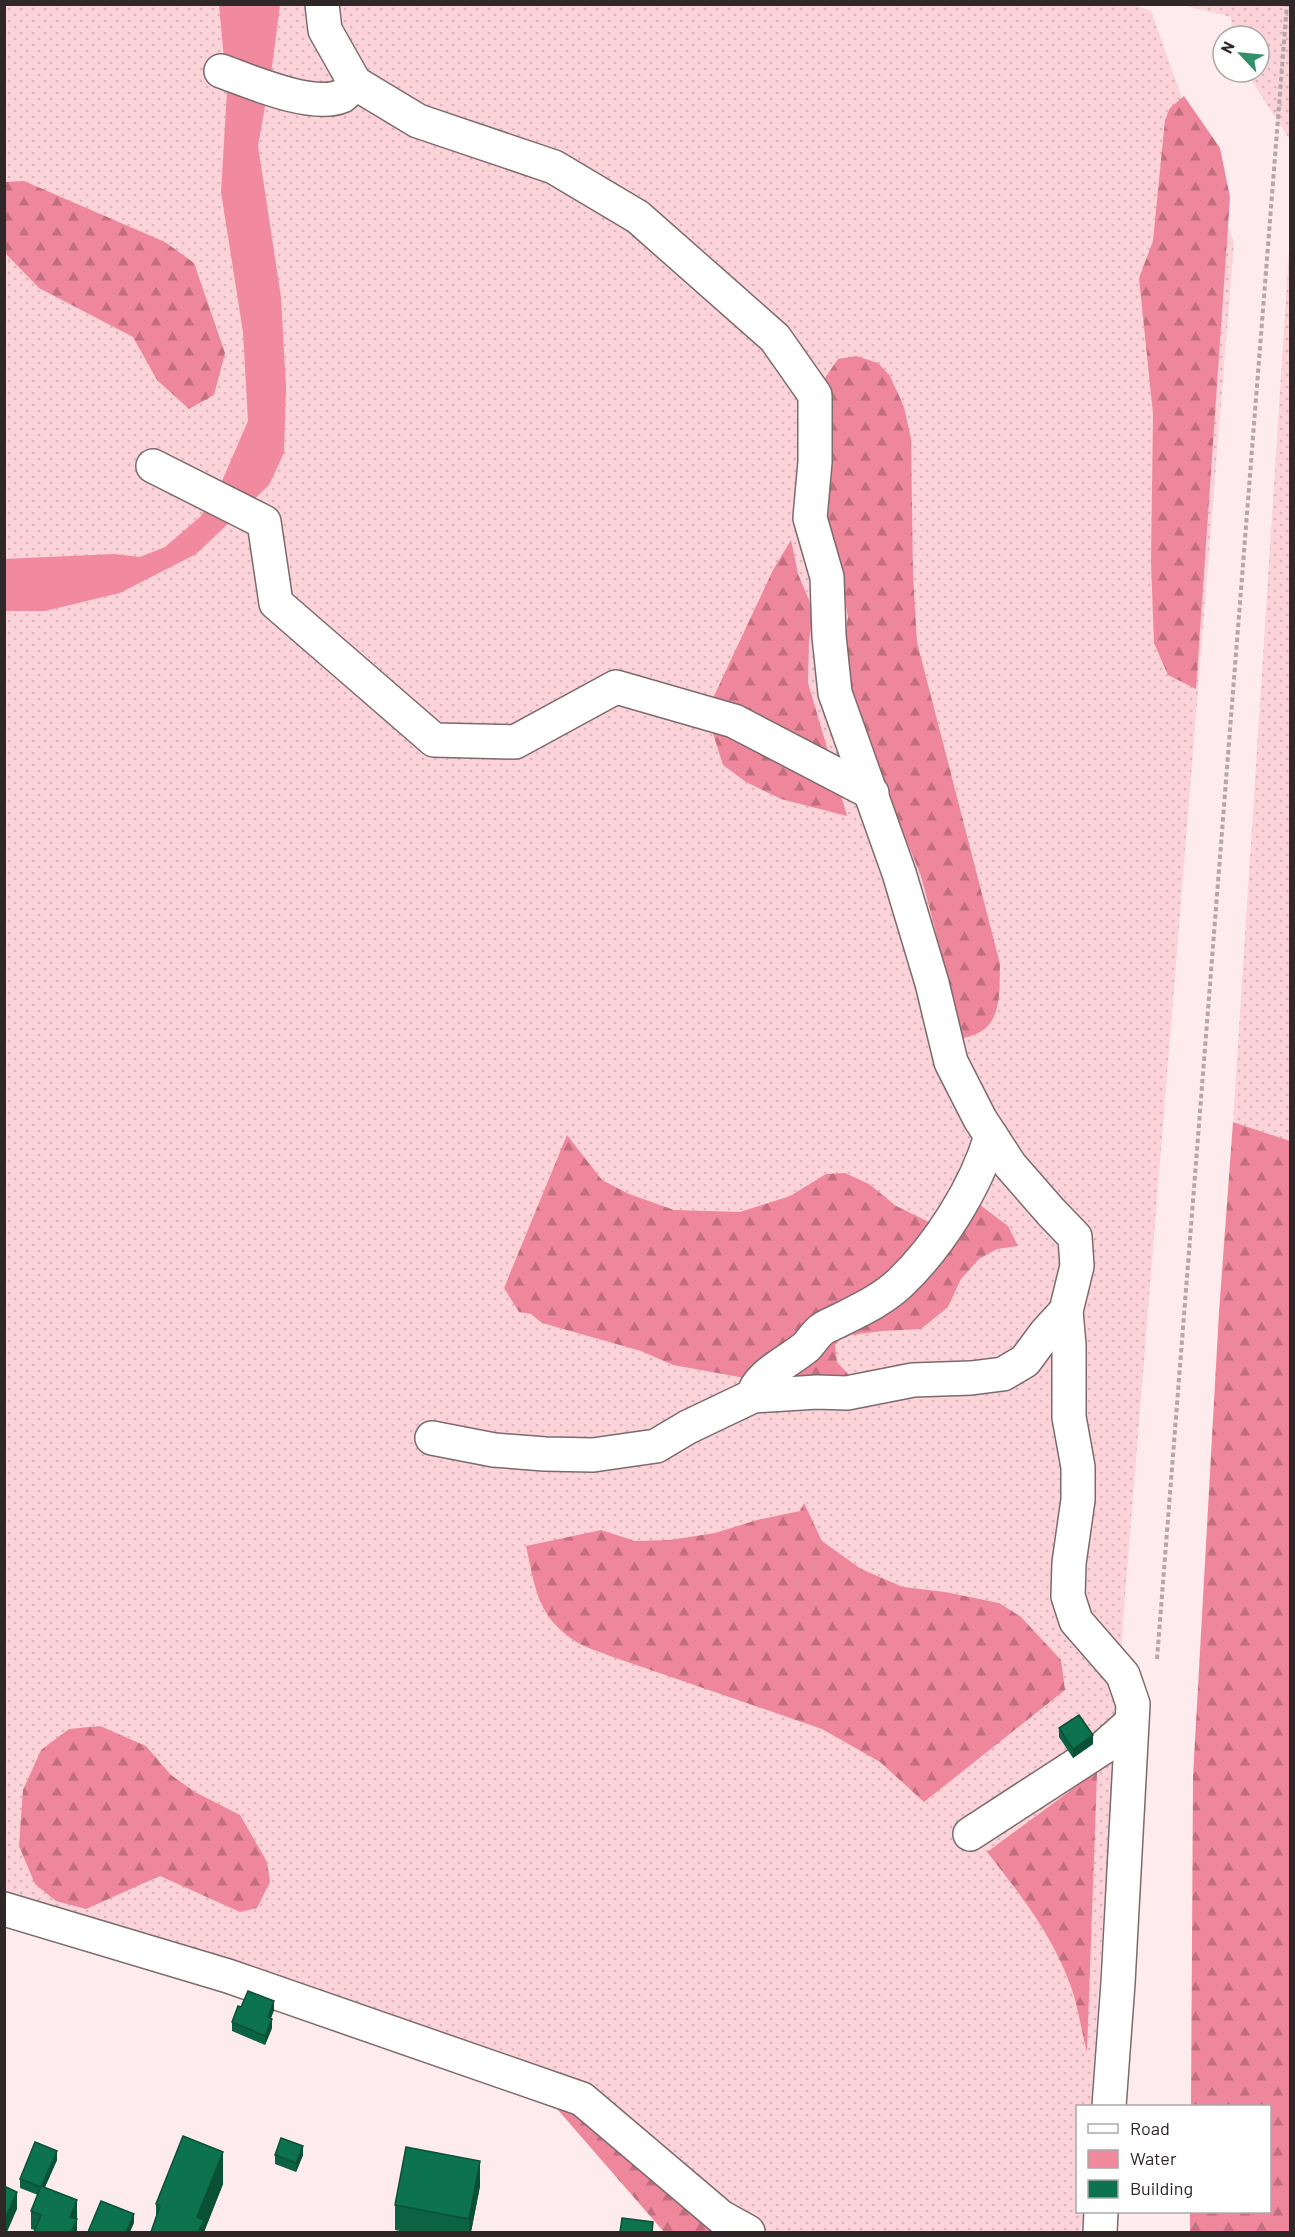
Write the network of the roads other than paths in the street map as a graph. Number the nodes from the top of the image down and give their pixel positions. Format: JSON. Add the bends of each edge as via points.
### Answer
{"nodes":[{"id":1,"x":322,"y":4,"type":"edge"},
{"id":2,"x":221,"y":70,"type":"dead end"},
{"id":3,"x":355,"y":83,"type":"junction"},
{"id":4,"x":153,"y":466,"type":"dead end"},
{"id":5,"x":872,"y":794,"type":"junction"},
{"id":6,"x":991,"y":1136,"type":"junction"},
{"id":7,"x":1066,"y":1311,"type":"junction"},
{"id":8,"x":753,"y":1396,"type":"junction"},
{"id":9,"x":432,"y":1438,"type":"dead end"},
{"id":10,"x":1131,"y":1723,"type":"junction"},
{"id":11,"x":970,"y":1834,"type":"dead end"},
{"id":12,"x":4,"y":1909,"type":"edge"},
{"id":13,"x":1109,"y":2105,"type":"edge"},
{"id":14,"x":1101,"y":2213,"type":"edge"},
{"id":15,"x":748,"y":2232,"type":"edge"},
{"id":16,"x":1100,"y":2232,"type":"edge"}],
"edges":[{"from":1,"to":3,"type":"lane","via":[[325,30]]},
{"from":2,"to":3,"type":"lane","via":[[286,94],[319,100],[342,96]]},
{"from":3,"to":5,"type":"lane","via":[[418,121],[554,167],[638,217],[775,338],[815,395],[810,518],[827,577],[835,693]]},
{"from":4,"to":5,"type":"lane","via":[[264,522],[276,603],[434,740],[515,742],[616,687],[734,721]]},
{"from":5,"to":6,"type":"lane","via":[[932,982],[951,1062]]},
{"from":6,"to":7,"type":"lane","via":[[1010,1165],[1075,1238],[1077,1266]]},
{"from":6,"to":8,"type":"lane","via":[[961,1207],[921,1260],[875,1303],[822,1330],[806,1347],[772,1371],[754,1389]]},
{"from":7,"to":8,"type":"lane","via":[[1025,1361],[1003,1374],[912,1380],[847,1393]]},
{"from":7,"to":10,"type":"lane","via":[[1069,1417],[1078,1467],[1068,1596],[1076,1621],[1123,1675],[1133,1704]]},
{"from":8,"to":9,"type":"lane","via":[[688,1426],[656,1446],[621,1452],[593,1455],[504,1451]]},
{"from":10,"to":11,"type":"lane","via":[[1104,1747]]},
{"from":10,"to":13,"type":"lane"},
{"from":12,"to":15,"type":"lane","via":[[228,1976],[582,2099],[721,2217]]},
{"from":14,"to":16,"type":"lane"}]}
